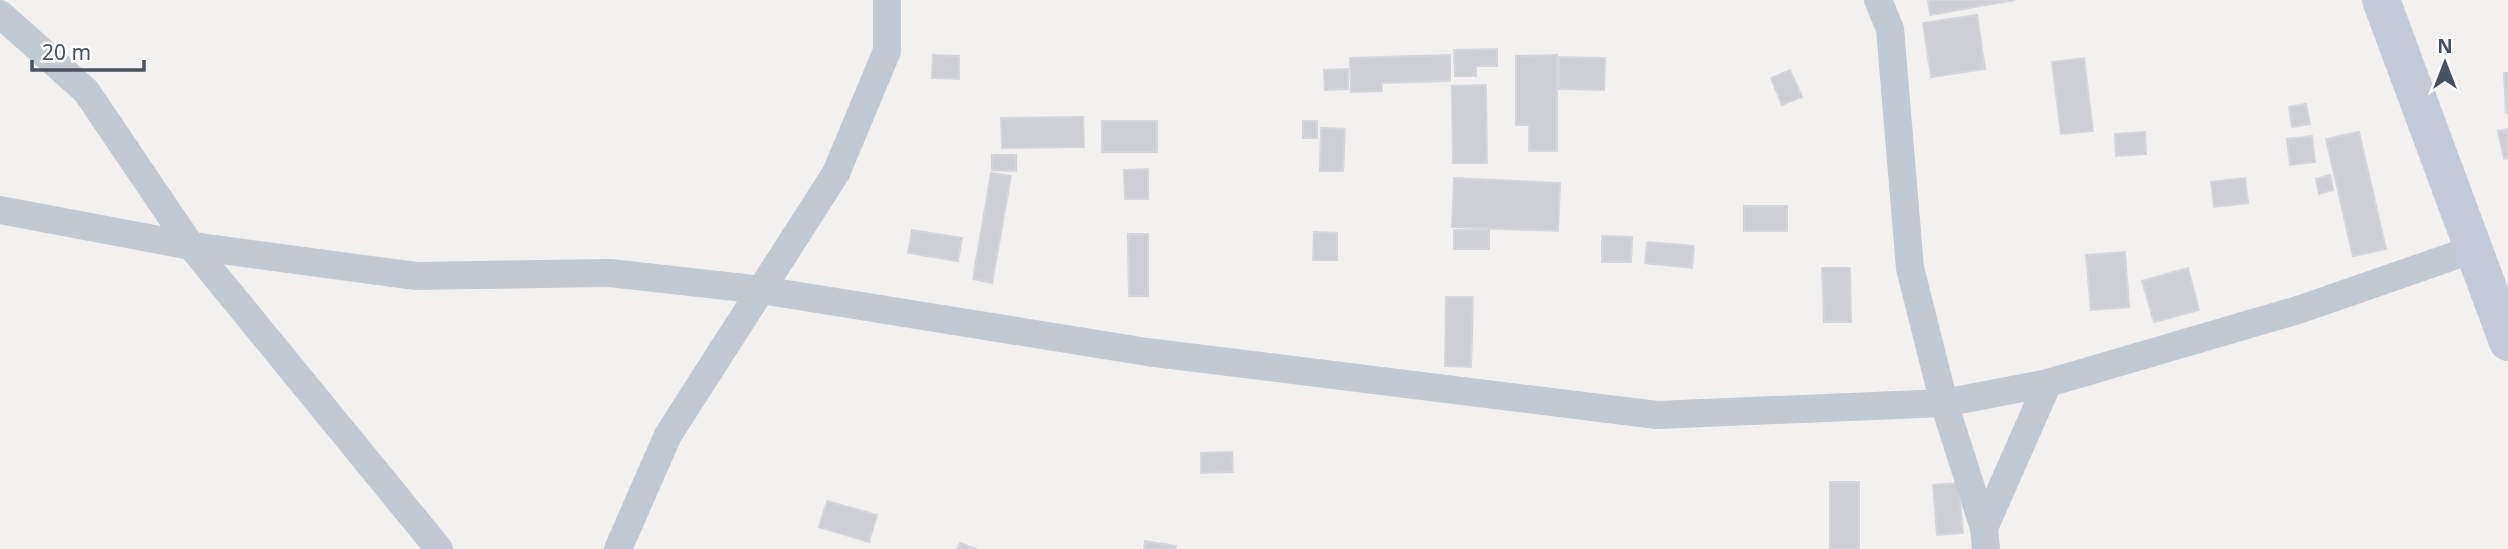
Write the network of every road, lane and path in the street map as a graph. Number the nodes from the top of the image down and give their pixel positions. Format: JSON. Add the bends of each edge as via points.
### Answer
{"nodes":[{"id":1,"x":887,"y":0,"type":"edge"},
{"id":2,"x":1878,"y":0,"type":"edge"},
{"id":3,"x":2381,"y":0,"type":"edge"},
{"id":4,"x":0,"y":14,"type":"edge"},
{"id":5,"x":0,"y":210,"type":"edge"},
{"id":6,"x":191,"y":246,"type":"junction"},
{"id":7,"x":2474,"y":249,"type":"junction"},
{"id":8,"x":762,"y":290,"type":"junction"},
{"id":9,"x":2508,"y":342,"type":"edge"},
{"id":10,"x":2048,"y":383,"type":"junction"},
{"id":11,"x":1944,"y":403,"type":"junction"},
{"id":12,"x":1985,"y":538,"type":"edge"},
{"id":13,"x":439,"y":549,"type":"edge"},
{"id":14,"x":618,"y":549,"type":"edge"}],
"edges":[{"from":1,"to":8,"type":"street","via":[[887,51],[836,173]]},
{"from":2,"to":11,"type":"street","via":[[1889,29],[1910,268]]},
{"from":3,"to":7,"type":"main road"},
{"from":4,"to":6,"type":"street","via":[[86,91]]},
{"from":5,"to":6,"type":"street"},
{"from":6,"to":8,"type":"street","via":[[416,276],[610,273]]},
{"from":6,"to":13,"type":"street"},
{"from":7,"to":9,"type":"main road"},
{"from":7,"to":10,"type":"street","via":[[2298,310]]},
{"from":8,"to":11,"type":"street","via":[[1147,352],[1657,415]]},
{"from":8,"to":14,"type":"street","via":[[668,435]]},
{"from":10,"to":11,"type":"street"},
{"from":10,"to":12,"type":"street"},
{"from":11,"to":12,"type":"street"}]}
